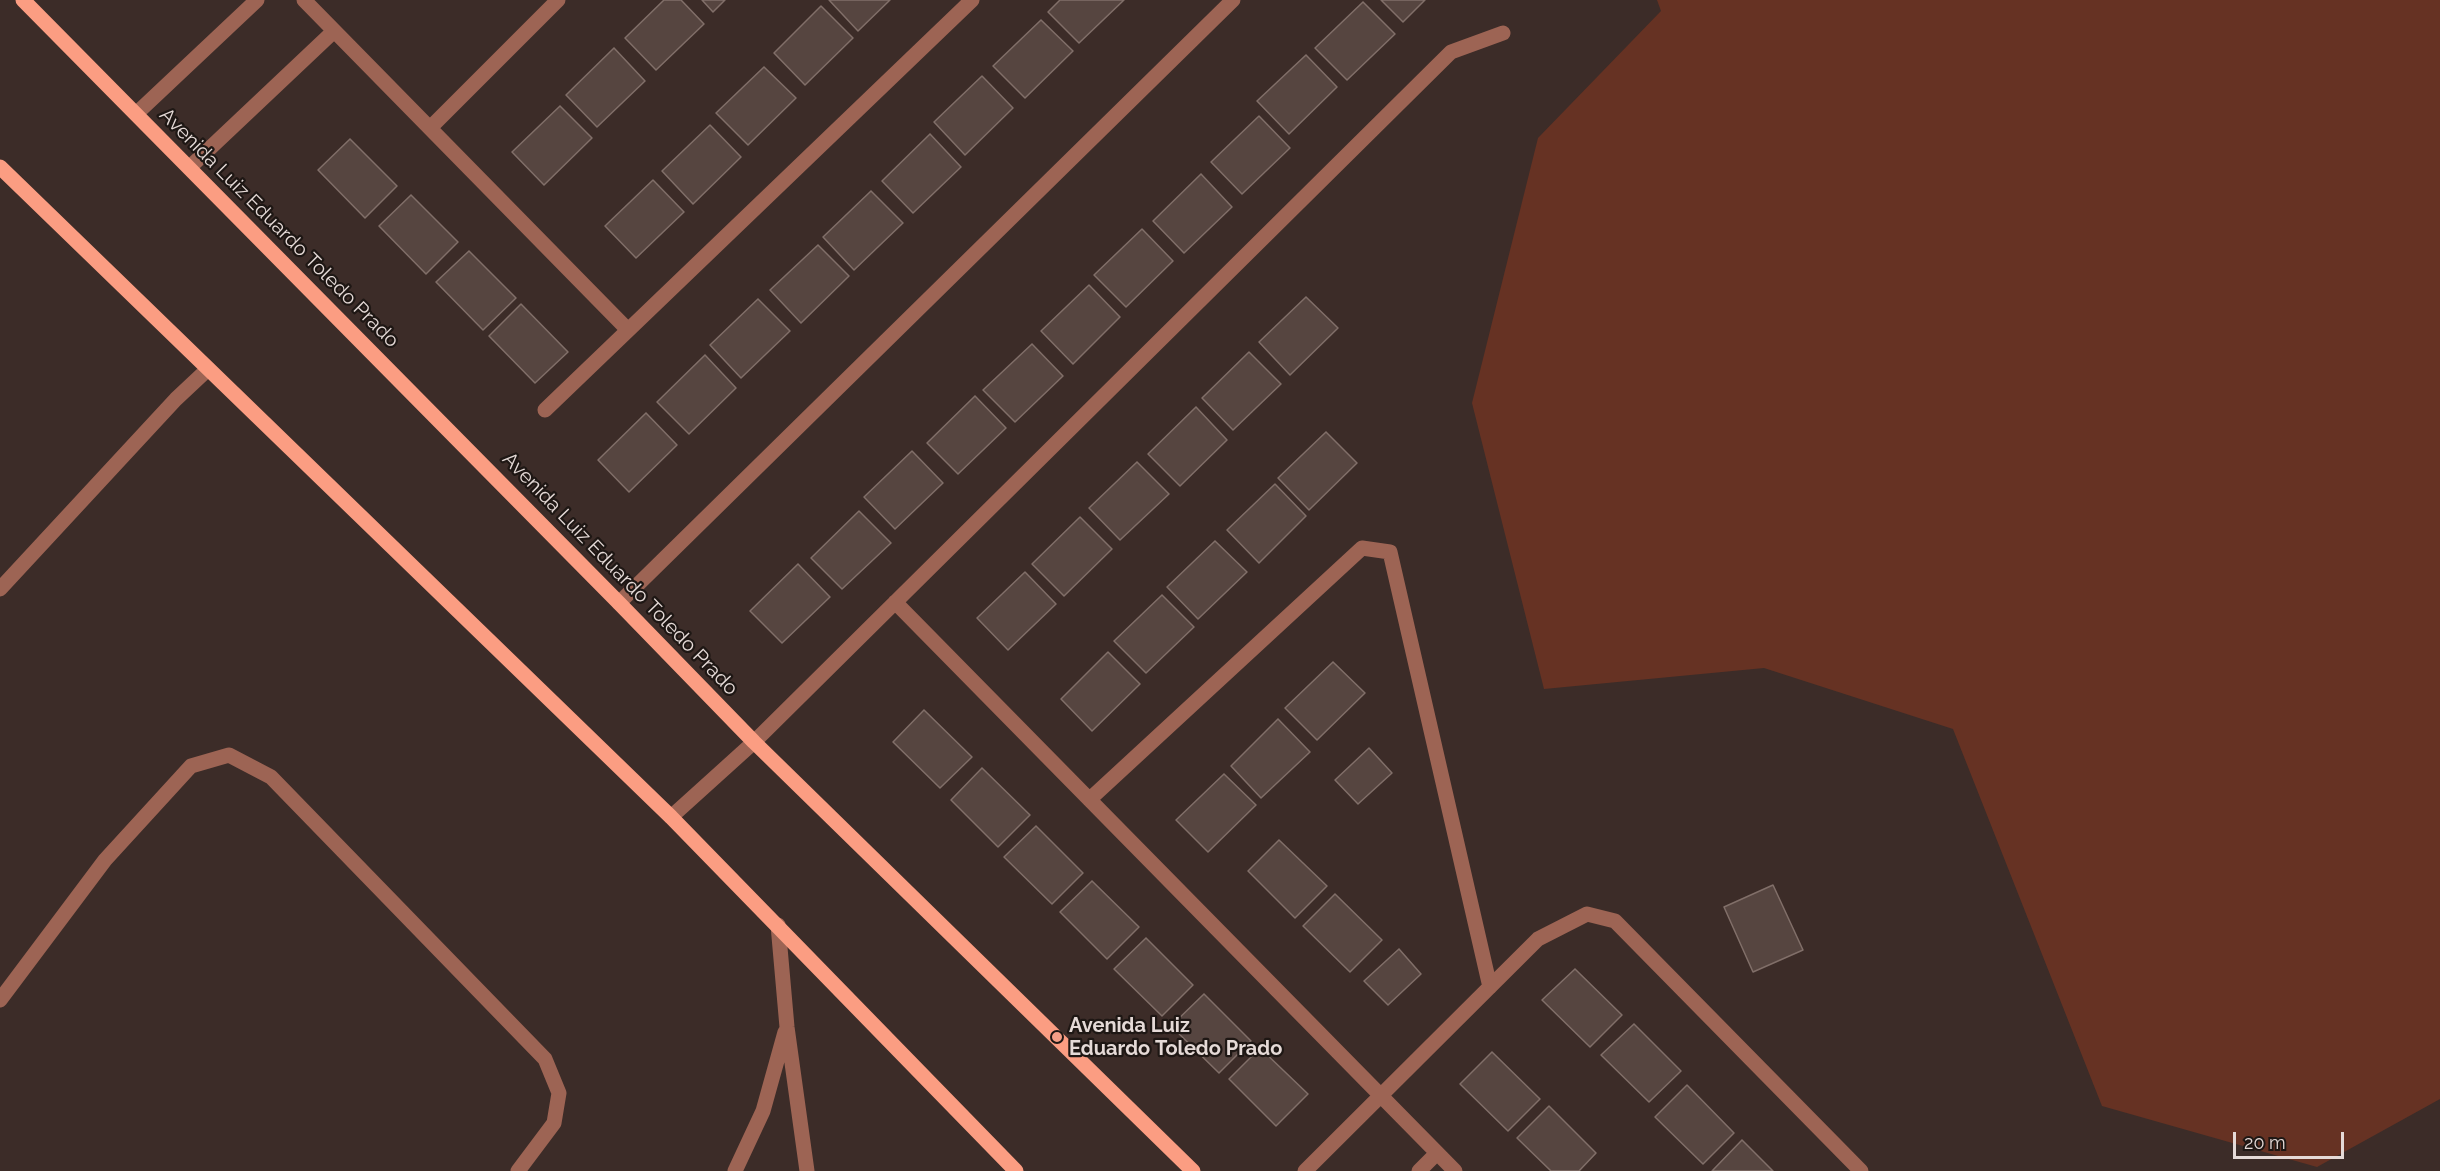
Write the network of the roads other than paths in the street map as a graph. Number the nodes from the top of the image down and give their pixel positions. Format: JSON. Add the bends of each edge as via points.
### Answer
{"nodes":[{"id":1,"x":23,"y":0,"type":"edge"},
{"id":2,"x":257,"y":0,"type":"edge"},
{"id":3,"x":304,"y":0,"type":"edge"},
{"id":4,"x":558,"y":0,"type":"edge"},
{"id":5,"x":972,"y":0,"type":"edge"},
{"id":6,"x":1233,"y":0,"type":"edge"},
{"id":7,"x":334,"y":30,"type":"junction"},
{"id":8,"x":1503,"y":33,"type":"dead end"},
{"id":9,"x":137,"y":113,"type":"junction"},
{"id":10,"x":430,"y":128,"type":"junction"},
{"id":11,"x":0,"y":167,"type":"edge"},
{"id":12,"x":190,"y":167,"type":"junction"},
{"id":13,"x":628,"y":330,"type":"junction"},
{"id":14,"x":208,"y":369,"type":"junction"},
{"id":15,"x":545,"y":410,"type":"dead end"},
{"id":16,"x":0,"y":589,"type":"edge"},
{"id":17,"x":895,"y":602,"type":"junction"},
{"id":18,"x":619,"y":603,"type":"junction"},
{"id":19,"x":753,"y":742,"type":"junction"},
{"id":20,"x":1090,"y":799,"type":"junction"},
{"id":21,"x":671,"y":817,"type":"junction"},
{"id":22,"x":778,"y":925,"type":"junction"},
{"id":23,"x":1490,"y":987,"type":"junction"},
{"id":24,"x":0,"y":1000,"type":"edge"},
{"id":25,"x":787,"y":1027,"type":"junction"},
{"id":26,"x":1381,"y":1095,"type":"junction"},
{"id":27,"x":1437,"y":1153,"type":"junction"},
{"id":28,"x":518,"y":1171,"type":"edge"},
{"id":29,"x":735,"y":1171,"type":"edge"},
{"id":30,"x":807,"y":1171,"type":"edge"},
{"id":31,"x":1016,"y":1171,"type":"edge"},
{"id":32,"x":1193,"y":1171,"type":"edge"},
{"id":33,"x":1305,"y":1171,"type":"edge"},
{"id":34,"x":1419,"y":1171,"type":"edge"},
{"id":35,"x":1455,"y":1171,"type":"edge"},
{"id":36,"x":1860,"y":1171,"type":"edge"}],
"edges":[{"from":1,"to":9,"type":"main road","name":"Avenida Luiz Eduardo Toledo Prado"},
{"from":2,"to":9,"type":"street"},
{"from":3,"to":7,"type":"street"},
{"from":4,"to":10,"type":"street"},
{"from":5,"to":13,"type":"street"},
{"from":6,"to":18,"type":"street"},
{"from":7,"to":10,"type":"street"},
{"from":7,"to":12,"type":"street"},
{"from":8,"to":17,"type":"street","via":[[1451,52]]},
{"from":9,"to":12,"type":"main road","name":"Avenida Luiz Eduardo Toledo Prado"},
{"from":10,"to":13,"type":"street"},
{"from":11,"to":14,"type":"main road"},
{"from":12,"to":18,"type":"main road","name":"Avenida Luiz Eduardo Toledo Prado"},
{"from":13,"to":15,"type":"street"},
{"from":14,"to":16,"type":"street"},
{"from":14,"to":21,"type":"main road"},
{"from":17,"to":19,"type":"street"},
{"from":17,"to":20,"type":"street"},
{"from":18,"to":19,"type":"main road","name":"Avenida Luiz Eduardo Toledo Prado"},
{"from":19,"to":21,"type":"street"},
{"from":19,"to":32,"type":"main road","name":"Avenida Luiz Eduardo Toledo Prado"},
{"from":20,"to":23,"type":"street","via":[[1362,548],[1390,552]]},
{"from":20,"to":26,"type":"street"},
{"from":21,"to":22,"type":"main road"},
{"from":22,"to":25,"type":"street"},
{"from":22,"to":31,"type":"main road"},
{"from":23,"to":26,"type":"street"},
{"from":23,"to":36,"type":"street","via":[[1538,939],[1587,914],[1615,921]]},
{"from":24,"to":28,"type":"street","via":[[105,860],[191,766],[230,755],[271,777],[545,1059],[559,1093],[554,1123]]},
{"from":25,"to":29,"type":"street","via":[[763,1110]]},
{"from":25,"to":30,"type":"street"},
{"from":26,"to":27,"type":"street"},
{"from":26,"to":33,"type":"street"},
{"from":27,"to":34,"type":"street"},
{"from":27,"to":35,"type":"street"}]}
